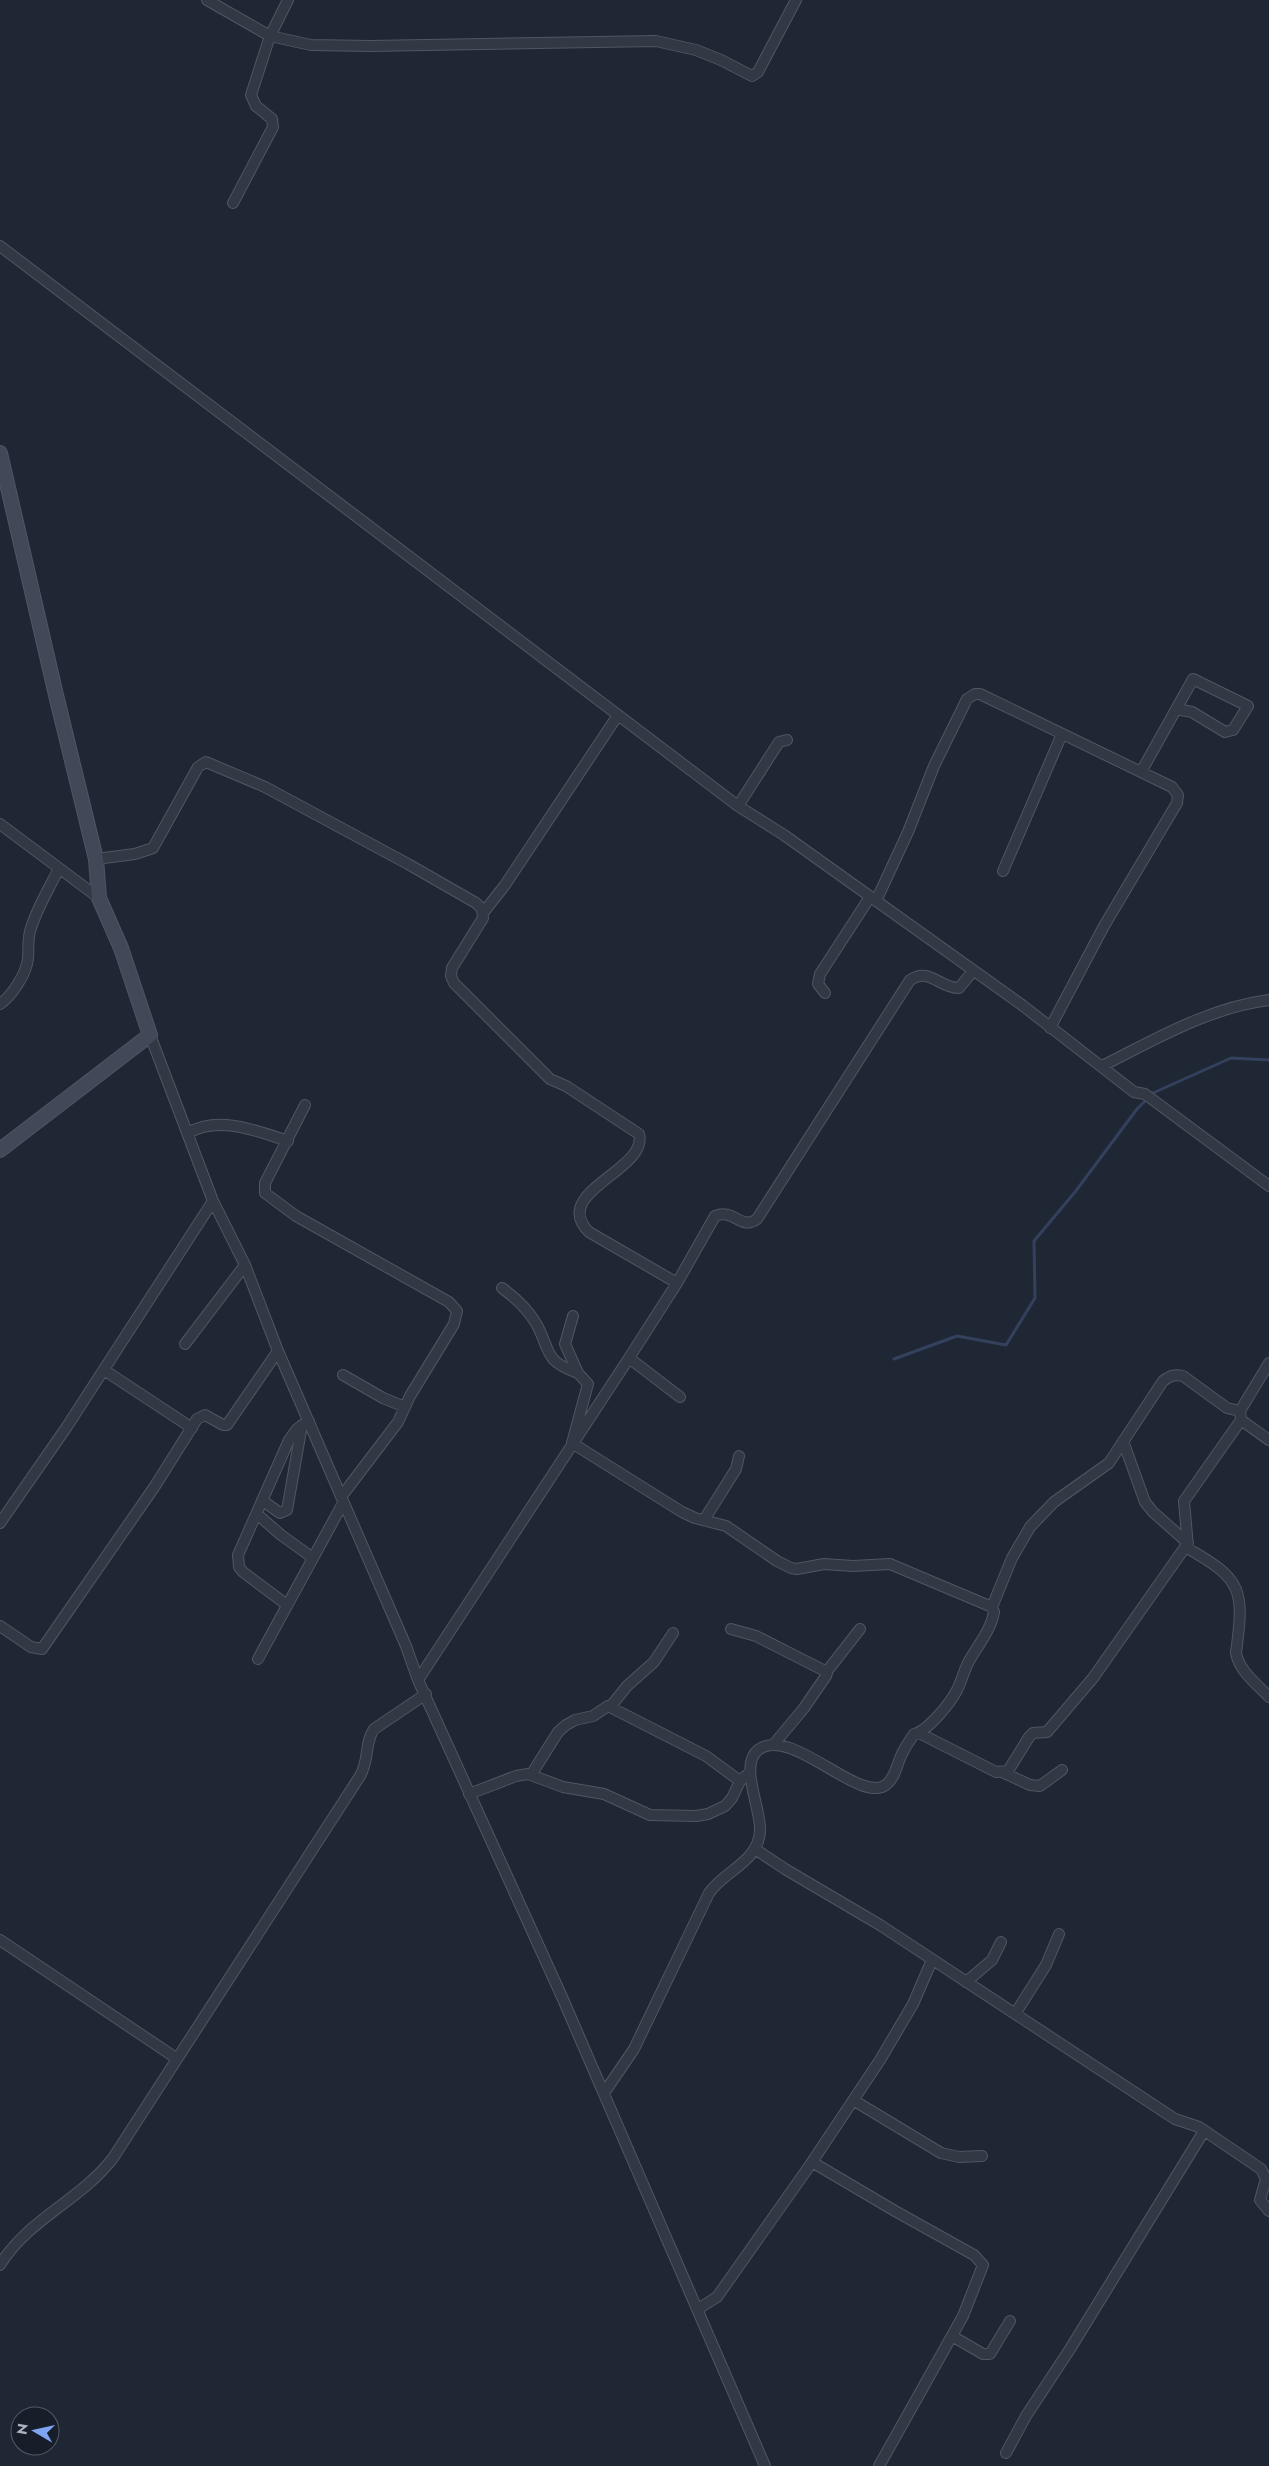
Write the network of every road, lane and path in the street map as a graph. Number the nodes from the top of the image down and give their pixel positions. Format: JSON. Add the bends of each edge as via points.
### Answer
{"nodes":[{"id":1,"x":207,"y":0,"type":"edge"},
{"id":2,"x":288,"y":0,"type":"edge"},
{"id":3,"x":796,"y":0,"type":"edge"},
{"id":4,"x":270,"y":36,"type":"junction"},
{"id":5,"x":232,"y":203,"type":"dead end"},
{"id":6,"x":0,"y":246,"type":"edge"},
{"id":7,"x":0,"y":453,"type":"edge"},
{"id":8,"x":1176,"y":709,"type":"junction"},
{"id":9,"x":618,"y":715,"type":"junction"},
{"id":10,"x":1062,"y":734,"type":"junction"},
{"id":11,"x":786,"y":740,"type":"dead end"},
{"id":12,"x":1141,"y":772,"type":"junction"},
{"id":13,"x":738,"y":806,"type":"junction"},
{"id":14,"x":0,"y":824,"type":"edge"},
{"id":15,"x":96,"y":859,"type":"junction"},
{"id":16,"x":59,"y":868,"type":"junction"},
{"id":17,"x":1003,"y":871,"type":"dead end"},
{"id":18,"x":99,"y":898,"type":"junction"},
{"id":19,"x":873,"y":899,"type":"junction"},
{"id":20,"x":483,"y":913,"type":"junction"},
{"id":21,"x":973,"y":971,"type":"junction"},
{"id":22,"x":825,"y":993,"type":"dead end"},
{"id":23,"x":1269,"y":1000,"type":"edge"},
{"id":24,"x":0,"y":1004,"type":"edge"},
{"id":25,"x":1050,"y":1028,"type":"junction"},
{"id":26,"x":150,"y":1035,"type":"junction"},
{"id":27,"x":1102,"y":1066,"type":"junction"},
{"id":28,"x":305,"y":1106,"type":"dead end"},
{"id":29,"x":188,"y":1133,"type":"junction"},
{"id":30,"x":288,"y":1141,"type":"junction"},
{"id":31,"x":0,"y":1150,"type":"edge"},
{"id":32,"x":1269,"y":1186,"type":"edge"},
{"id":33,"x":213,"y":1200,"type":"junction"},
{"id":34,"x":245,"y":1265,"type":"junction"},
{"id":35,"x":677,"y":1283,"type":"junction"},
{"id":36,"x":502,"y":1288,"type":"dead end"},
{"id":37,"x":572,"y":1316,"type":"dead end"},
{"id":38,"x":185,"y":1344,"type":"dead end"},
{"id":39,"x":278,"y":1352,"type":"junction"},
{"id":40,"x":630,"y":1358,"type":"junction"},
{"id":41,"x":1269,"y":1363,"type":"edge"},
{"id":42,"x":104,"y":1370,"type":"junction"},
{"id":43,"x":578,"y":1373,"type":"junction"},
{"id":44,"x":343,"y":1375,"type":"dead end"},
{"id":45,"x":680,"y":1397,"type":"dead end"},
{"id":46,"x":405,"y":1407,"type":"junction"},
{"id":47,"x":1241,"y":1416,"type":"junction"},
{"id":48,"x":306,"y":1423,"type":"junction"},
{"id":49,"x":192,"y":1428,"type":"junction"},
{"id":50,"x":1269,"y":1440,"type":"edge"},
{"id":51,"x":1123,"y":1441,"type":"junction"},
{"id":52,"x":572,"y":1443,"type":"junction"},
{"id":53,"x":739,"y":1456,"type":"dead end"},
{"id":54,"x":342,"y":1500,"type":"junction"},
{"id":55,"x":263,"y":1501,"type":"junction"},
{"id":56,"x":257,"y":1514,"type":"junction"},
{"id":57,"x":704,"y":1520,"type":"junction"},
{"id":58,"x":0,"y":1523,"type":"edge"},
{"id":59,"x":1188,"y":1546,"type":"junction"},
{"id":60,"x":313,"y":1558,"type":"junction"},
{"id":61,"x":287,"y":1605,"type":"junction"},
{"id":62,"x":992,"y":1607,"type":"junction"},
{"id":63,"x":0,"y":1626,"type":"edge"},
{"id":64,"x":730,"y":1629,"type":"dead end"},
{"id":65,"x":860,"y":1629,"type":"dead end"},
{"id":66,"x":673,"y":1633,"type":"dead end"},
{"id":67,"x":258,"y":1659,"type":"dead end"},
{"id":68,"x":828,"y":1670,"type":"junction"},
{"id":69,"x":418,"y":1680,"type":"junction"},
{"id":70,"x":426,"y":1694,"type":"junction"},
{"id":71,"x":1269,"y":1697,"type":"edge"},
{"id":72,"x":611,"y":1706,"type":"junction"},
{"id":73,"x":918,"y":1733,"type":"junction"},
{"id":74,"x":774,"y":1744,"type":"junction"},
{"id":75,"x":1062,"y":1770,"type":"dead end"},
{"id":76,"x":749,"y":1772,"type":"junction"},
{"id":77,"x":1002,"y":1772,"type":"junction"},
{"id":78,"x":531,"y":1775,"type":"junction"},
{"id":79,"x":740,"y":1781,"type":"junction"},
{"id":80,"x":468,"y":1794,"type":"junction"},
{"id":81,"x":756,"y":1849,"type":"junction"},
{"id":82,"x":1059,"y":1934,"type":"dead end"},
{"id":83,"x":0,"y":1940,"type":"edge"},
{"id":84,"x":1001,"y":1942,"type":"dead end"},
{"id":85,"x":932,"y":1960,"type":"junction"},
{"id":86,"x":966,"y":1982,"type":"junction"},
{"id":87,"x":1015,"y":2014,"type":"junction"},
{"id":88,"x":176,"y":2058,"type":"junction"},
{"id":89,"x":604,"y":2093,"type":"junction"},
{"id":90,"x":853,"y":2100,"type":"junction"},
{"id":91,"x":1204,"y":2130,"type":"junction"},
{"id":92,"x":982,"y":2156,"type":"dead end"},
{"id":93,"x":812,"y":2162,"type":"junction"},
{"id":94,"x":1269,"y":2210,"type":"edge"},
{"id":95,"x":0,"y":2265,"type":"edge"},
{"id":96,"x":698,"y":2309,"type":"junction"},
{"id":97,"x":1010,"y":2321,"type":"dead end"},
{"id":98,"x":952,"y":2336,"type":"junction"},
{"id":99,"x":1006,"y":2453,"type":"dead end"},
{"id":100,"x":761,"y":2464,"type":"edge"},
{"id":101,"x":879,"y":2466,"type":"edge"}],
"edges":[{"from":1,"to":4,"type":"street"},
{"from":2,"to":4,"type":"street"},
{"from":3,"to":4,"type":"street","via":[[754,76],[696,50],[656,41],[341,46],[311,45]]},
{"from":4,"to":5,"type":"street","via":[[251,95],[256,106],[274,123]]},
{"from":6,"to":9,"type":"street"},
{"from":7,"to":15,"type":"street"},
{"from":8,"to":8,"type":"street","via":[[1192,712],[1225,732],[1233,730],[1248,706],[1193,680]]},
{"from":8,"to":12,"type":"street"},
{"from":9,"to":13,"type":"street"},
{"from":9,"to":20,"type":"street"},
{"from":10,"to":12,"type":"street"},
{"from":10,"to":17,"type":"street"},
{"from":10,"to":19,"type":"street","via":[[980,694],[970,696],[934,766],[908,832]]},
{"from":11,"to":13,"type":"street","via":[[779,742]]},
{"from":12,"to":25,"type":"street","via":[[1172,788],[1178,795],[1177,803],[1104,926]]},
{"from":13,"to":19,"type":"street"},
{"from":14,"to":16,"type":"street"},
{"from":15,"to":18,"type":"street"},
{"from":15,"to":20,"type":"street","via":[[136,854],[153,848],[198,766],[206,762],[265,788],[408,864],[476,903]]},
{"from":16,"to":18,"type":"street"},
{"from":16,"to":24,"type":"street","via":[[31,926],[27,942],[28,960],[10,996]]},
{"from":18,"to":26,"type":"street","via":[[121,948]]},
{"from":19,"to":21,"type":"street"},
{"from":19,"to":22,"type":"street","via":[[820,974],[818,984]]},
{"from":20,"to":35,"type":"street","via":[[480,925],[452,968],[454,983],[550,1079],[639,1134],[641,1141],[636,1154],[588,1195],[580,1209],[582,1224],[589,1232]]},
{"from":21,"to":25,"type":"street"},
{"from":21,"to":35,"type":"street","via":[[959,988],[924,974],[910,980],[757,1219],[746,1223],[729,1214],[715,1216]]},
{"from":23,"to":27,"type":"street","via":[[1219,1011]]},
{"from":25,"to":27,"type":"street"},
{"from":26,"to":29,"type":"street"},
{"from":26,"to":31,"type":"street"},
{"from":27,"to":32,"type":"street"},
{"from":28,"to":30,"type":"street"},
{"from":29,"to":30,"type":"street","via":[[208,1126],[233,1125]]},
{"from":29,"to":33,"type":"street"},
{"from":30,"to":46,"type":"street","via":[[265,1184],[268,1197],[450,1302],[457,1311],[454,1324]]},
{"from":33,"to":34,"type":"street"},
{"from":33,"to":42,"type":"street"},
{"from":34,"to":38,"type":"street"},
{"from":34,"to":39,"type":"street"},
{"from":35,"to":40,"type":"street"},
{"from":36,"to":43,"type":"street","via":[[530,1315],[550,1356],[559,1365]]},
{"from":37,"to":43,"type":"street","via":[[564,1344]]},
{"from":39,"to":48,"type":"street"},
{"from":39,"to":49,"type":"street","via":[[227,1425],[205,1415]]},
{"from":40,"to":45,"type":"street"},
{"from":40,"to":52,"type":"street"},
{"from":41,"to":47,"type":"street"},
{"from":42,"to":49,"type":"street"},
{"from":42,"to":58,"type":"street"},
{"from":43,"to":52,"type":"street","via":[[588,1384]]},
{"from":44,"to":46,"type":"street"},
{"from":46,"to":54,"type":"street","via":[[398,1422]]},
{"from":47,"to":50,"type":"street"},
{"from":47,"to":51,"type":"street","via":[[1183,1376],[1175,1374],[1164,1381]]},
{"from":47,"to":59,"type":"street","via":[[1184,1501]]},
{"from":48,"to":54,"type":"street"},
{"from":48,"to":55,"type":"street","via":[[289,1440]]},
{"from":48,"to":55,"type":"street","via":[[287,1510],[280,1513]]},
{"from":49,"to":63,"type":"street","via":[[42,1649],[31,1647]]},
{"from":51,"to":59,"type":"street","via":[[1145,1502]]},
{"from":51,"to":62,"type":"street","via":[[1109,1462],[1054,1502],[1030,1527],[1012,1558]]},
{"from":52,"to":57,"type":"street","via":[[682,1512]]},
{"from":52,"to":69,"type":"street"},
{"from":53,"to":57,"type":"street","via":[[736,1469]]},
{"from":54,"to":60,"type":"street"},
{"from":54,"to":69,"type":"street"},
{"from":55,"to":56,"type":"street"},
{"from":56,"to":60,"type":"street"},
{"from":56,"to":61,"type":"street","via":[[238,1555],[239,1567]]},
{"from":57,"to":62,"type":"street","via":[[726,1526],[791,1568],[824,1564],[890,1564]]},
{"from":59,"to":71,"type":"street","via":[[1231,1578],[1241,1601],[1237,1660]]},
{"from":59,"to":77,"type":"street","via":[[1080,1694],[1047,1732],[1031,1734],[1011,1768]]},
{"from":60,"to":61,"type":"street"},
{"from":61,"to":67,"type":"street"},
{"from":62,"to":73,"type":"street","via":[[993,1619],[957,1690],[936,1718]]},
{"from":64,"to":68,"type":"street","via":[[756,1636]]},
{"from":65,"to":68,"type":"street"},
{"from":66,"to":72,"type":"street","via":[[654,1662],[627,1686]]},
{"from":68,"to":74,"type":"street","via":[[804,1708]]},
{"from":69,"to":70,"type":"street"},
{"from":70,"to":80,"type":"street"},
{"from":70,"to":88,"type":"street","via":[[374,1729],[369,1736],[365,1766],[360,1776]]},
{"from":72,"to":78,"type":"street","via":[[566,1725],[558,1732]]},
{"from":72,"to":79,"type":"street","via":[[706,1756]]},
{"from":73,"to":74,"type":"street","via":[[903,1750],[893,1776],[887,1784],[876,1789],[865,1787],[827,1766]]},
{"from":73,"to":77,"type":"street","via":[[989,1769]]},
{"from":74,"to":76,"type":"street","via":[[752,1756]]},
{"from":75,"to":77,"type":"street","via":[[1040,1786],[1030,1785]]},
{"from":76,"to":79,"type":"street"},
{"from":76,"to":81,"type":"street","via":[[760,1819]]},
{"from":78,"to":79,"type":"street","via":[[562,1787],[604,1794],[639,1811],[661,1817],[696,1816],[717,1811],[732,1798]]},
{"from":78,"to":80,"type":"street","via":[[516,1776]]},
{"from":80,"to":89,"type":"street"},
{"from":81,"to":85,"type":"street"},
{"from":81,"to":89,"type":"street","via":[[709,1893],[634,2049]]},
{"from":82,"to":87,"type":"street","via":[[1046,1965]]},
{"from":83,"to":88,"type":"street"},
{"from":84,"to":86,"type":"street","via":[[992,1960]]},
{"from":85,"to":86,"type":"street"},
{"from":85,"to":90,"type":"street","via":[[896,2035]]},
{"from":86,"to":87,"type":"street"},
{"from":87,"to":91,"type":"street","via":[[1175,2119]]},
{"from":88,"to":95,"type":"street","via":[[106,2166],[15,2242]]},
{"from":89,"to":96,"type":"street"},
{"from":90,"to":92,"type":"street","via":[[941,2153],[959,2157]]},
{"from":90,"to":93,"type":"street"},
{"from":91,"to":94,"type":"street","via":[[1264,2172],[1266,2179],[1260,2200]]},
{"from":91,"to":99,"type":"street","via":[[1022,2422]]},
{"from":93,"to":96,"type":"street","via":[[717,2297]]},
{"from":93,"to":98,"type":"street","via":[[981,2261],[980,2277]]},
{"from":96,"to":100,"type":"street"},
{"from":97,"to":98,"type":"street","via":[[990,2354],[982,2354]]},
{"from":98,"to":101,"type":"street"}]}
